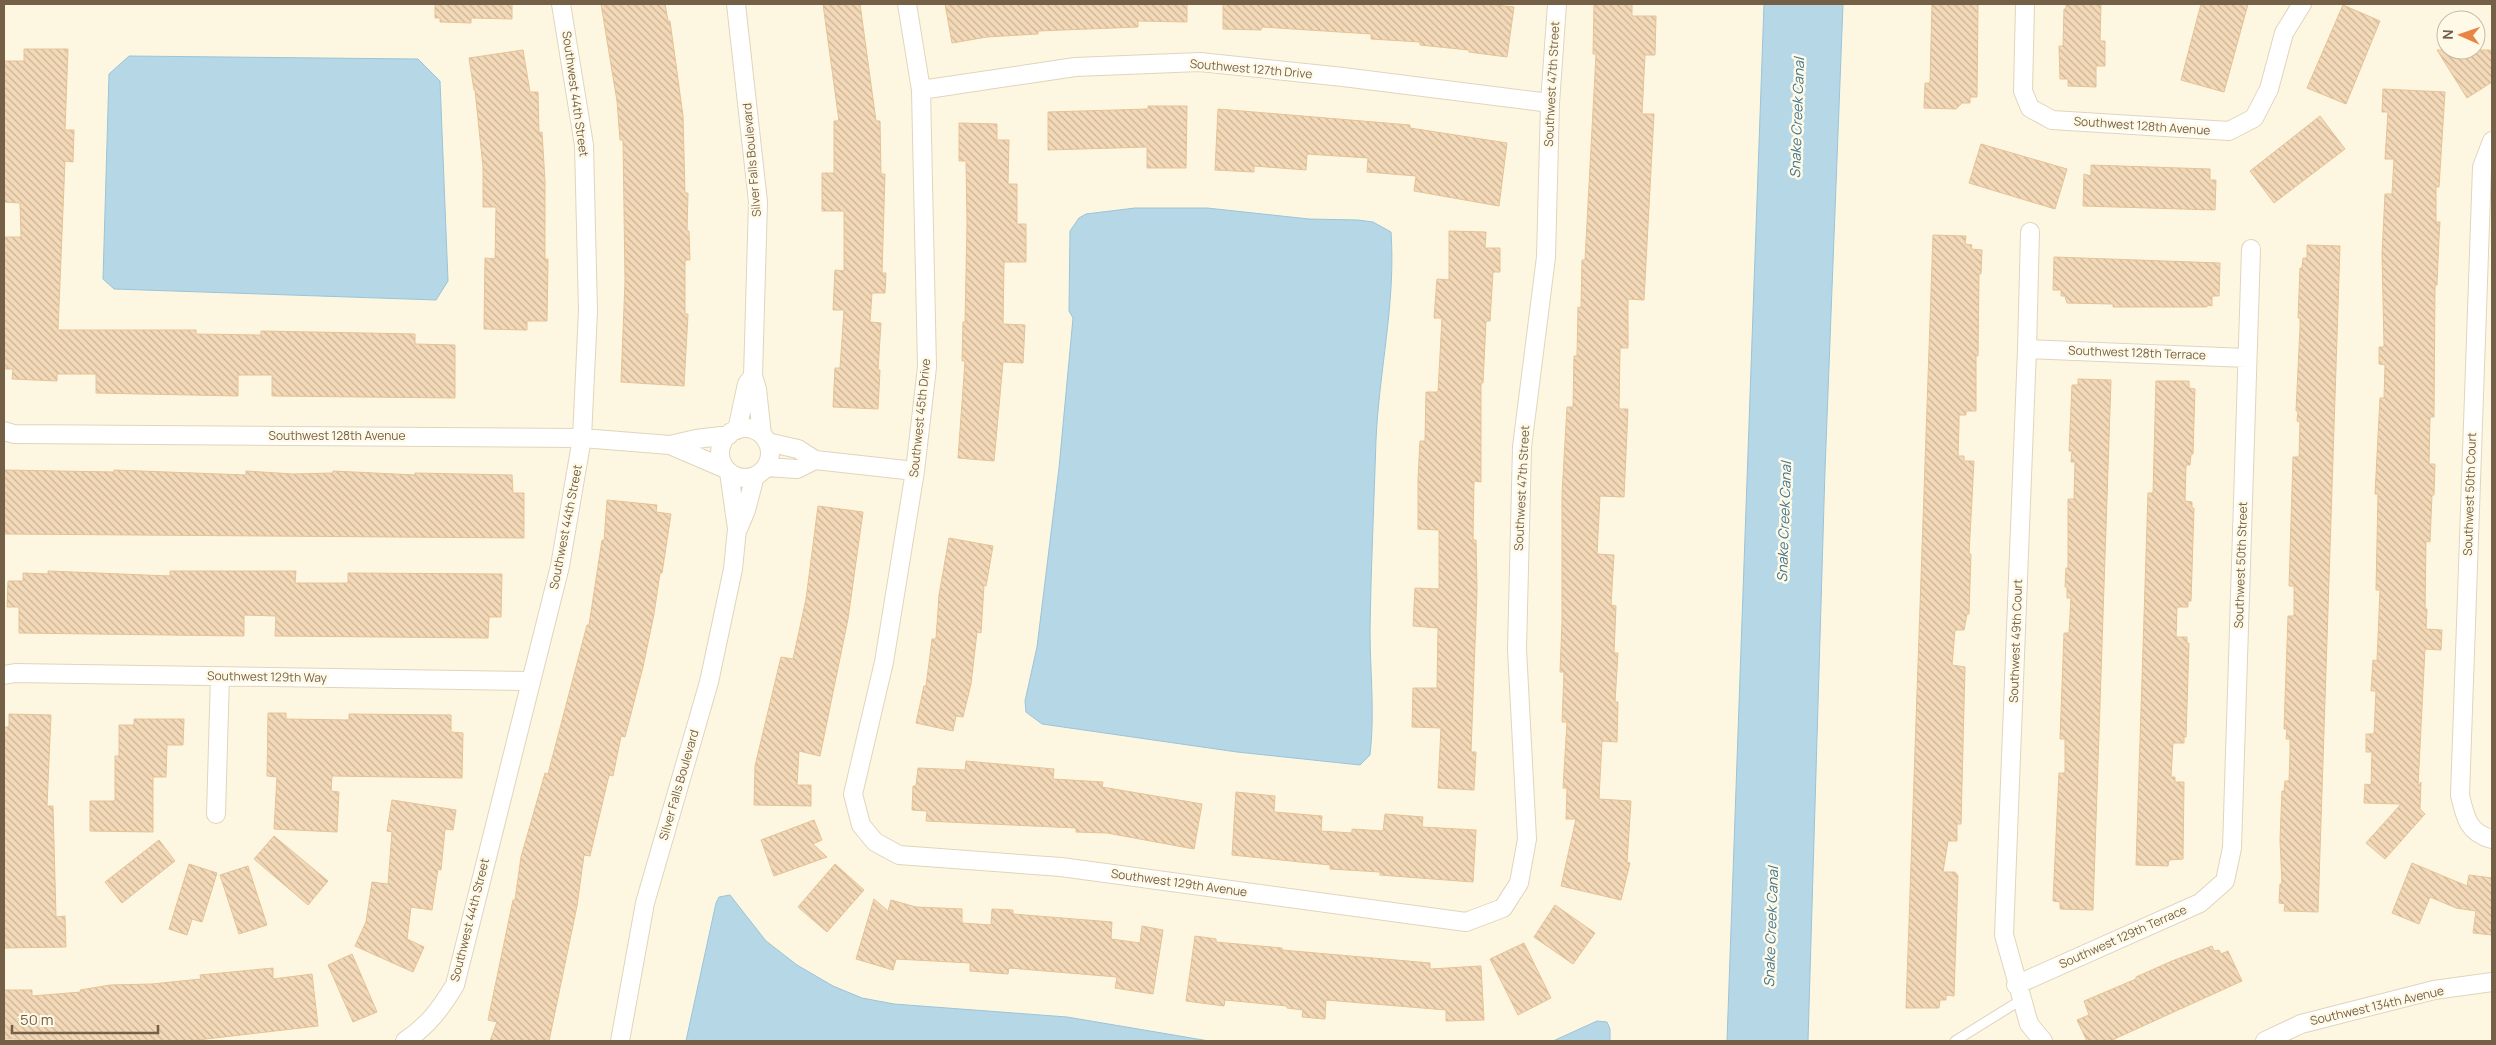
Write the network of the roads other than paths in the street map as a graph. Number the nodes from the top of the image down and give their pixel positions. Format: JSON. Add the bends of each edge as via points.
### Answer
{"nodes":[{"id":1,"x":561,"y":4,"type":"edge"},
{"id":2,"x":736,"y":4,"type":"edge"},
{"id":3,"x":907,"y":4,"type":"edge"},
{"id":4,"x":1557,"y":4,"type":"edge"},
{"id":5,"x":2025,"y":4,"type":"edge"},
{"id":6,"x":2302,"y":4,"type":"edge"},
{"id":7,"x":921,"y":90,"type":"junction"},
{"id":8,"x":1550,"y":103,"type":"junction"},
{"id":9,"x":2490,"y":144,"type":"edge"},
{"id":10,"x":2030,"y":232,"type":"dead end"},
{"id":11,"x":2251,"y":249,"type":"dead end"},
{"id":12,"x":2027,"y":349,"type":"junction"},
{"id":13,"x":2247,"y":358,"type":"junction"},
{"id":14,"x":753,"y":376,"type":"junction"},
{"id":15,"x":4,"y":431,"type":"edge"},
{"id":16,"x":733,"y":432,"type":"junction"},
{"id":17,"x":582,"y":438,"type":"junction"},
{"id":18,"x":765,"y":438,"type":"junction"},
{"id":19,"x":670,"y":445,"type":"junction"},
{"id":20,"x":814,"y":460,"type":"junction"},
{"id":21,"x":727,"y":470,"type":"junction"},
{"id":22,"x":761,"y":471,"type":"junction"},
{"id":23,"x":915,"y":471,"type":"junction"},
{"id":24,"x":737,"y":529,"type":"junction"},
{"id":25,"x":4,"y":675,"type":"edge"},
{"id":26,"x":220,"y":676,"type":"junction"},
{"id":27,"x":530,"y":681,"type":"junction"},
{"id":28,"x":216,"y":814,"type":"dead end"},
{"id":29,"x":861,"y":826,"type":"joint"},
{"id":30,"x":2486,"y":837,"type":"edge"},
{"id":31,"x":2225,"y":881,"type":"joint"},
{"id":32,"x":1503,"y":908,"type":"joint"},
{"id":33,"x":2492,"y":982,"type":"edge"},
{"id":34,"x":2019,"y":992,"type":"junction"},
{"id":35,"x":405,"y":1041,"type":"edge"},
{"id":36,"x":620,"y":1041,"type":"edge"},
{"id":37,"x":1954,"y":1041,"type":"edge"},
{"id":38,"x":2043,"y":1041,"type":"edge"},
{"id":39,"x":2265,"y":1041,"type":"edge"}],
"edges":[{"from":1,"to":17,"type":"street","name":"Southwest 44th Street","via":[[584,145],[588,311]]},
{"from":2,"to":14,"type":"street","name":"Silver Falls Boulevard","via":[[758,202]]},
{"from":3,"to":7,"type":"street","name":"Southwest 45th Drive"},
{"from":4,"to":8,"type":"street","name":"Southwest 47th Street"},
{"from":5,"to":6,"type":"street","name":"Southwest 128th Avenue","via":[[2023,91],[2030,108],[2052,120],[2229,131],[2254,118],[2270,89],[2284,34]]},
{"from":7,"to":8,"type":"street","name":"Southwest 127th Drive","via":[[1075,67],[1200,62]]},
{"from":7,"to":23,"type":"street","name":"Southwest 45th Drive","via":[[928,367]]},
{"from":8,"to":32,"type":"street","name":"Southwest 47th Street","via":[[1546,257],[1522,447],[1517,649],[1527,839],[1519,883]]},
{"from":9,"to":30,"type":"street","name":"Southwest 50th Court","via":[[2482,167],[2460,795],[2465,818]]},
{"from":10,"to":12,"type":"street","name":"Southwest 49th Court"},
{"from":11,"to":13,"type":"street","name":"Southwest 50th Street"},
{"from":12,"to":13,"type":"street","name":"Southwest 128th Terrace"},
{"from":12,"to":34,"type":"street","name":"Southwest 49th Court","via":[[2004,935]]},
{"from":13,"to":31,"type":"street","name":"Southwest 50th Street","via":[[2232,848]]},
{"from":14,"to":16,"type":"street","name":"Silver Falls Boulevard","via":[[747,384]]},
{"from":14,"to":18,"type":"street","name":"Silver Falls Boulevard"},
{"from":15,"to":17,"type":"street","name":"Southwest 128th Avenue","via":[[14,434]]},
{"from":16,"to":18,"type":"street","via":[[750,429]]},
{"from":16,"to":19,"type":"street","name":"Southwest 128th Avenue"},
{"from":16,"to":21,"type":"street","via":[[722,448],[722,462]]},
{"from":17,"to":19,"type":"street","name":"Southwest 128th Avenue"},
{"from":17,"to":27,"type":"street","name":"Southwest 44th Street","via":[[560,566]]},
{"from":18,"to":20,"type":"street","via":[[798,449]]},
{"from":18,"to":22,"type":"street","via":[[770,454]]},
{"from":19,"to":21,"type":"street","name":"Southwest 128th Avenue"},
{"from":20,"to":22,"type":"street","via":[[797,469]]},
{"from":20,"to":23,"type":"street"},
{"from":21,"to":22,"type":"street","via":[[742,478]]},
{"from":21,"to":24,"type":"street","name":"Silver Falls Boulevard"},
{"from":22,"to":24,"type":"street","name":"Silver Falls Boulevard"},
{"from":23,"to":29,"type":"street","name":"Southwest 45th Drive","via":[[884,662],[853,794]]},
{"from":24,"to":36,"type":"street","name":"Silver Falls Boulevard","via":[[733,569],[709,682],[645,903]]},
{"from":25,"to":26,"type":"street","name":"Southwest 129th Way"},
{"from":26,"to":27,"type":"street","name":"Southwest 129th Way"},
{"from":26,"to":28,"type":"street"},
{"from":27,"to":35,"type":"street","name":"Southwest 44th Street","via":[[455,985],[440,1010],[423,1029]]},
{"from":29,"to":32,"type":"street","name":"Southwest 129th Avenue","via":[[875,842],[899,855],[1061,867],[1466,922]]},
{"from":31,"to":34,"type":"street","name":"Southwest 129th Terrace","via":[[2200,903]]},
{"from":33,"to":39,"type":"street","name":"Southwest 134th Avenue","via":[[2434,990],[2301,1024]]},
{"from":34,"to":37,"type":"lane"},
{"from":34,"to":38,"type":"street","name":"Southwest 49th Court","via":[[2029,1024]]}]}
